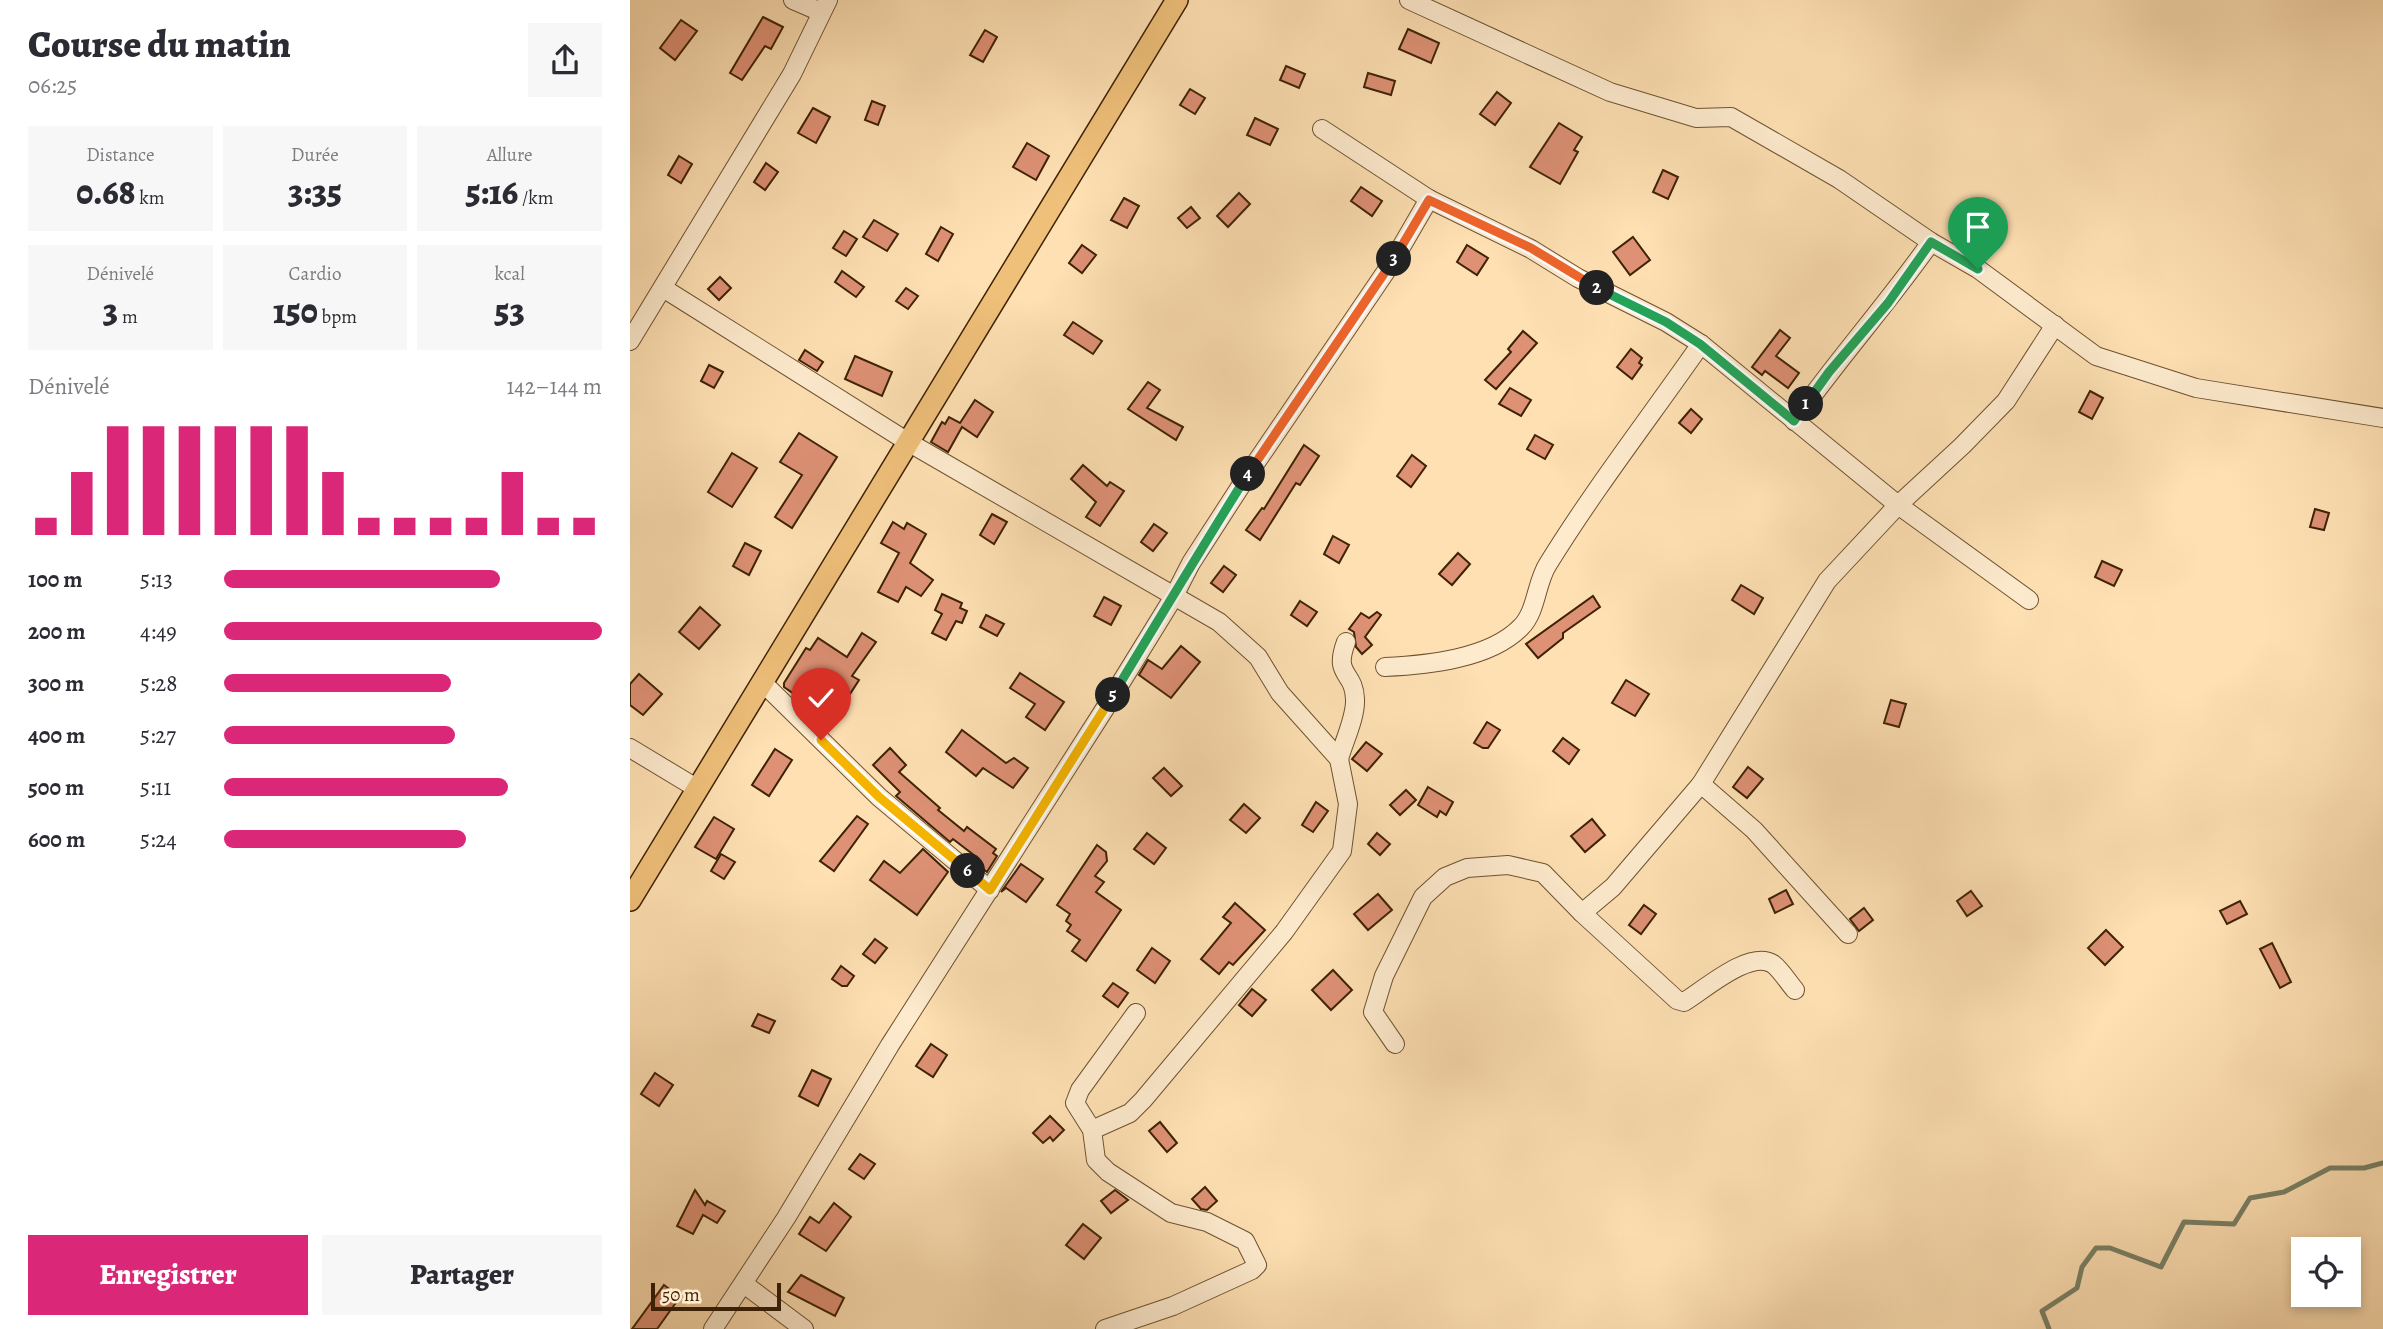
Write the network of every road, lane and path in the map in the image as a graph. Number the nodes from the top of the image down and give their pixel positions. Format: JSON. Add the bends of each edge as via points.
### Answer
{"nodes":[{"id":1,"x":793,"y":0,"type":"edge"},
{"id":2,"x":1177,"y":0,"type":"edge"},
{"id":3,"x":1409,"y":0,"type":"edge"},
{"id":4,"x":825,"y":6,"type":"edge"},
{"id":5,"x":1322,"y":129,"type":"dead end"},
{"id":6,"x":1429,"y":200,"type":"junction"},
{"id":7,"x":1931,"y":242,"type":"junction"},
{"id":8,"x":663,"y":288,"type":"junction"},
{"id":9,"x":2055,"y":326,"type":"junction"},
{"id":10,"x":630,"y":341,"type":"edge"},
{"id":11,"x":1700,"y":344,"type":"junction"},
{"id":12,"x":2383,"y":418,"type":"edge"},
{"id":13,"x":1794,"y":421,"type":"junction"},
{"id":14,"x":908,"y":442,"type":"junction"},
{"id":15,"x":1898,"y":505,"type":"junction"},
{"id":16,"x":1173,"y":598,"type":"junction"},
{"id":17,"x":2029,"y":600,"type":"dead end"},
{"id":18,"x":1346,"y":642,"type":"dead end"},
{"id":19,"x":1385,"y":667,"type":"dead end"},
{"id":20,"x":762,"y":682,"type":"junction"},
{"id":21,"x":630,"y":748,"type":"edge"},
{"id":22,"x":1339,"y":759,"type":"junction"},
{"id":23,"x":1701,"y":784,"type":"junction"},
{"id":24,"x":698,"y":789,"type":"junction"},
{"id":25,"x":990,"y":890,"type":"junction"},
{"id":26,"x":630,"y":900,"type":"edge"},
{"id":27,"x":1581,"y":914,"type":"junction"},
{"id":28,"x":1848,"y":934,"type":"dead end"},
{"id":29,"x":1795,"y":990,"type":"dead end"},
{"id":30,"x":1136,"y":1013,"type":"dead end"},
{"id":31,"x":1395,"y":1044,"type":"dead end"},
{"id":32,"x":1092,"y":1130,"type":"junction"},
{"id":33,"x":744,"y":1284,"type":"junction"},
{"id":34,"x":713,"y":1329,"type":"edge"},
{"id":35,"x":804,"y":1329,"type":"edge"},
{"id":36,"x":1105,"y":1329,"type":"edge"}],
"edges":[{"from":1,"to":4,"type":"street"},
{"from":2,"to":14,"type":"main road"},
{"from":3,"to":7,"type":"street","via":[[1611,92],[1696,118],[1731,117],[1839,179]]},
{"from":4,"to":8,"type":"street","via":[[792,74]]},
{"from":5,"to":6,"type":"street"},
{"from":6,"to":11,"type":"street","via":[[1531,248]]},
{"from":6,"to":16,"type":"street","via":[[1393,261],[1240,486]]},
{"from":7,"to":9,"type":"street","via":[[1978,269]]},
{"from":7,"to":13,"type":"street"},
{"from":8,"to":10,"type":"street"},
{"from":8,"to":14,"type":"street"},
{"from":9,"to":12,"type":"street","via":[[2096,356],[2196,388]]},
{"from":9,"to":15,"type":"street","via":[[2006,401]]},
{"from":11,"to":13,"type":"street"},
{"from":11,"to":19,"type":"street","via":[[1546,566],[1522,626],[1469,655]]},
{"from":13,"to":15,"type":"street"},
{"from":14,"to":16,"type":"street"},
{"from":14,"to":20,"type":"main road"},
{"from":15,"to":17,"type":"street"},
{"from":15,"to":23,"type":"street","via":[[1827,581]]},
{"from":16,"to":22,"type":"street","via":[[1239,638]]},
{"from":16,"to":25,"type":"street"},
{"from":18,"to":22,"type":"street","via":[[1340,660],[1354,686],[1356,702]]},
{"from":20,"to":24,"type":"main road"},
{"from":20,"to":25,"type":"street","via":[[879,797]]},
{"from":21,"to":24,"type":"street"},
{"from":22,"to":32,"type":"street","via":[[1348,804],[1342,851],[1284,932],[1143,1100],[1130,1113]]},
{"from":23,"to":27,"type":"street","via":[[1613,887]]},
{"from":23,"to":28,"type":"street","via":[[1754,830]]},
{"from":24,"to":26,"type":"main road"},
{"from":25,"to":33,"type":"street"},
{"from":27,"to":29,"type":"street","via":[[1677,1000],[1684,1002],[1740,966],[1759,960],[1773,964]]},
{"from":27,"to":31,"type":"street","via":[[1543,873],[1508,865],[1467,868],[1445,877],[1423,897],[1384,976],[1373,1012]]},
{"from":30,"to":32,"type":"street","via":[[1075,1103]]},
{"from":32,"to":36,"type":"street","via":[[1096,1160],[1108,1172],[1171,1213],[1218,1226],[1245,1241],[1257,1265],[1173,1306]]},
{"from":33,"to":34,"type":"street"},
{"from":33,"to":35,"type":"street"}]}
